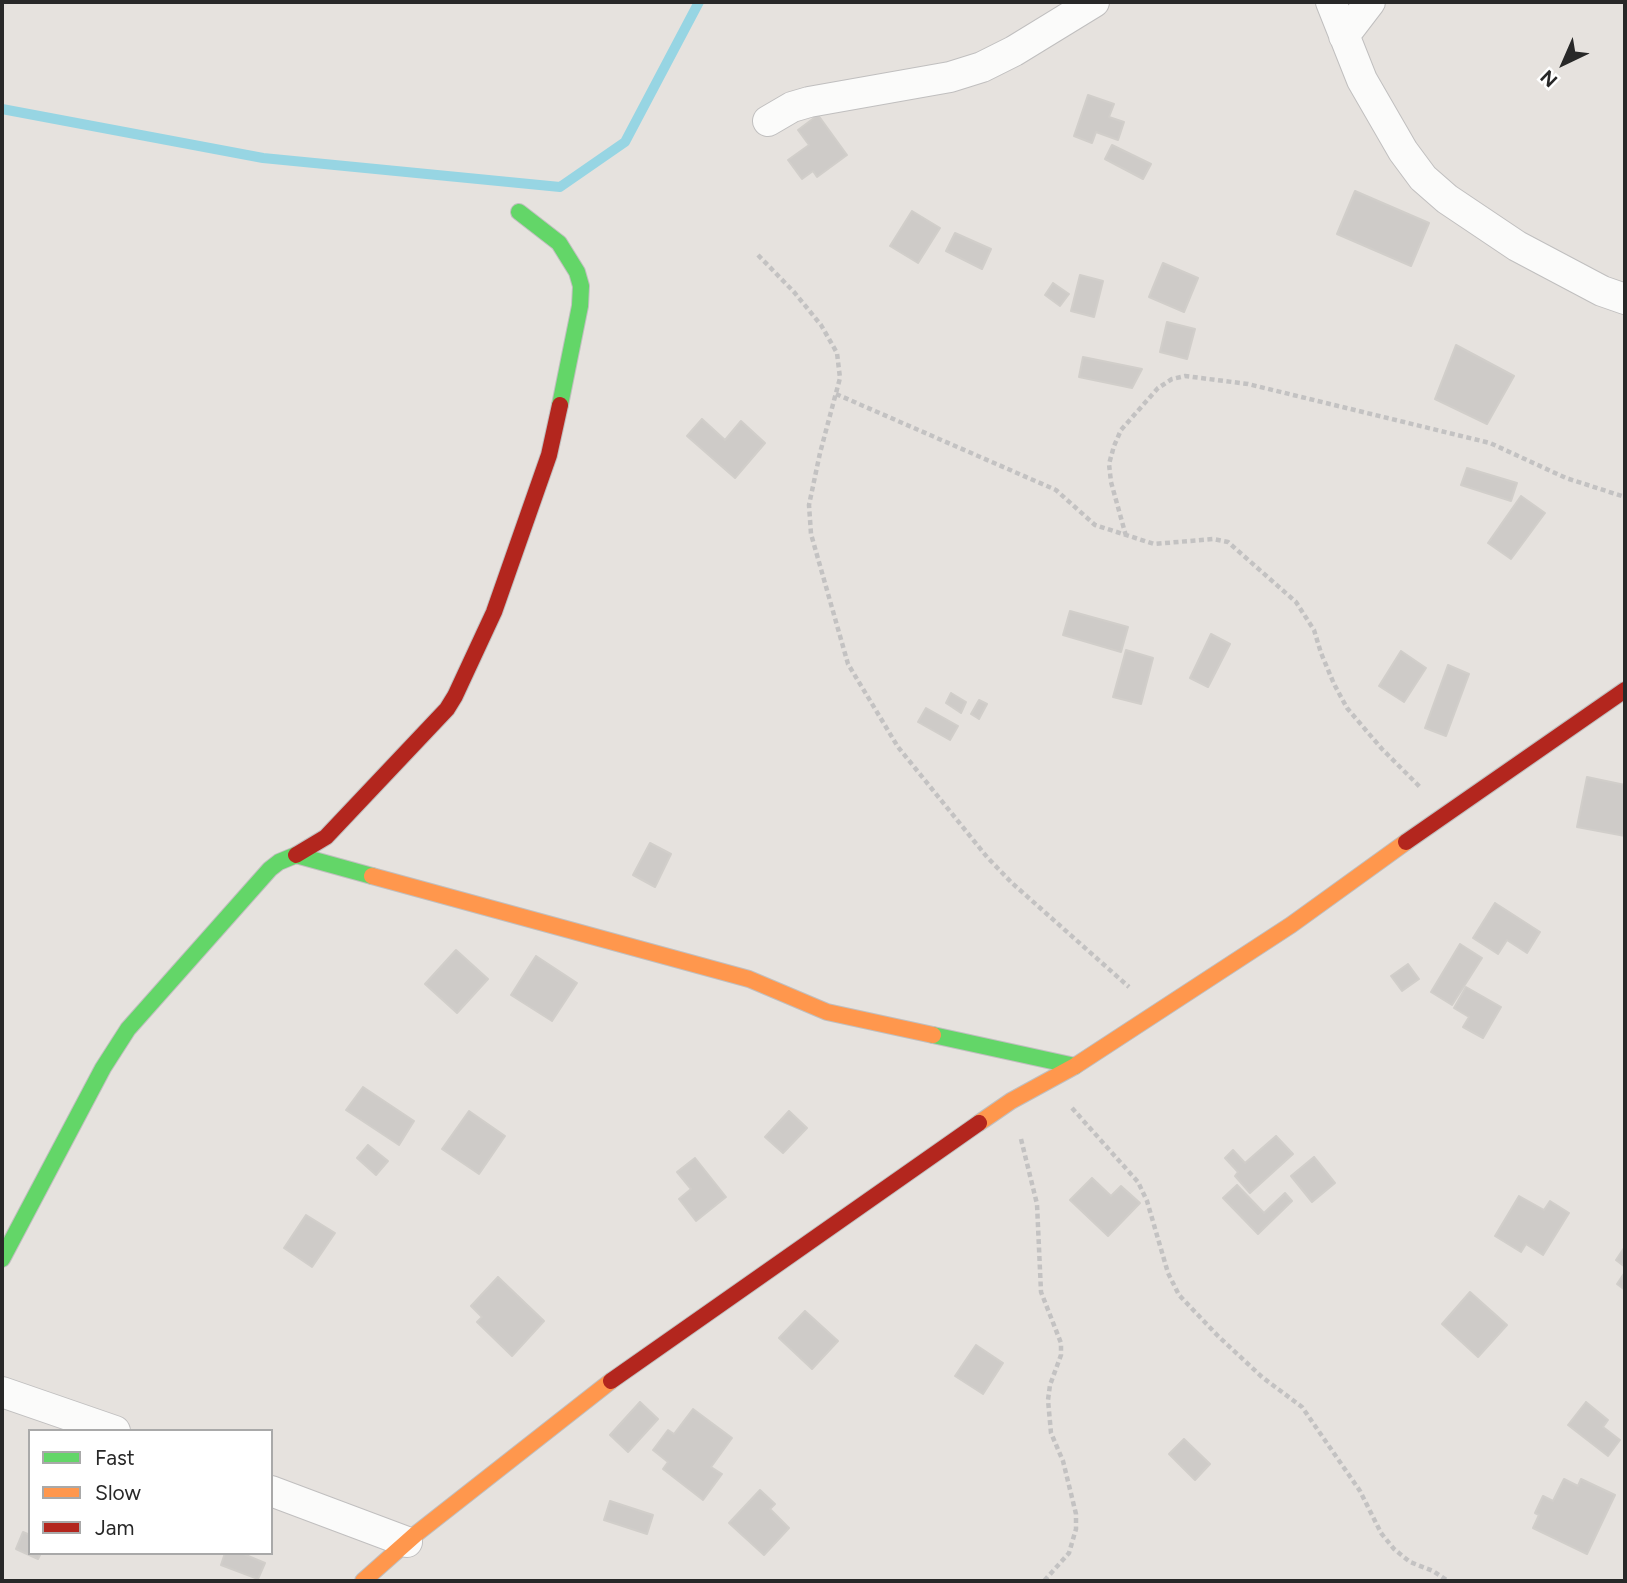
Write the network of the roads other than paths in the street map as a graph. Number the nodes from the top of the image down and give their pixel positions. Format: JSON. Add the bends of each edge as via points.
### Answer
{"nodes":[{"id":1,"x":1094,"y":2,"type":"edge"},
{"id":2,"x":1331,"y":2,"type":"edge"},
{"id":3,"x":1370,"y":2,"type":"edge"},
{"id":4,"x":1343,"y":36,"type":"junction"},
{"id":5,"x":768,"y":121,"type":"dead end"},
{"id":6,"x":519,"y":212,"type":"dead end"},
{"id":7,"x":1625,"y":299,"type":"edge"},
{"id":8,"x":1625,"y":690,"type":"edge"},
{"id":9,"x":296,"y":855,"type":"junction"},
{"id":10,"x":1076,"y":1066,"type":"junction"},
{"id":11,"x":2,"y":1259,"type":"edge"},
{"id":12,"x":2,"y":1392,"type":"edge"},
{"id":13,"x":109,"y":1429,"type":"edge"},
{"id":14,"x":273,"y":1492,"type":"edge"},
{"id":15,"x":407,"y":1542,"type":"junction"},
{"id":16,"x":363,"y":1581,"type":"edge"}],
"edges":[{"from":1,"to":5,"type":"street","via":[[982,67],[792,107]]},
{"from":2,"to":4,"type":"street"},
{"from":3,"to":4,"type":"street"},
{"from":4,"to":7,"type":"street","via":[[1362,80],[1423,178],[1447,200],[1517,246]]},
{"from":6,"to":9,"type":"street","via":[[559,243],[578,272],[581,286],[549,455],[494,612],[447,709],[326,837]]},
{"from":8,"to":10,"type":"street","via":[[1290,925]]},
{"from":9,"to":10,"type":"street","via":[[749,979],[827,1012]]},
{"from":9,"to":11,"type":"street","via":[[270,869],[128,1029]]},
{"from":10,"to":15,"type":"street","via":[[1011,1101],[617,1376]]},
{"from":12,"to":13,"type":"street"},
{"from":14,"to":15,"type":"street"},
{"from":15,"to":16,"type":"street"}]}
